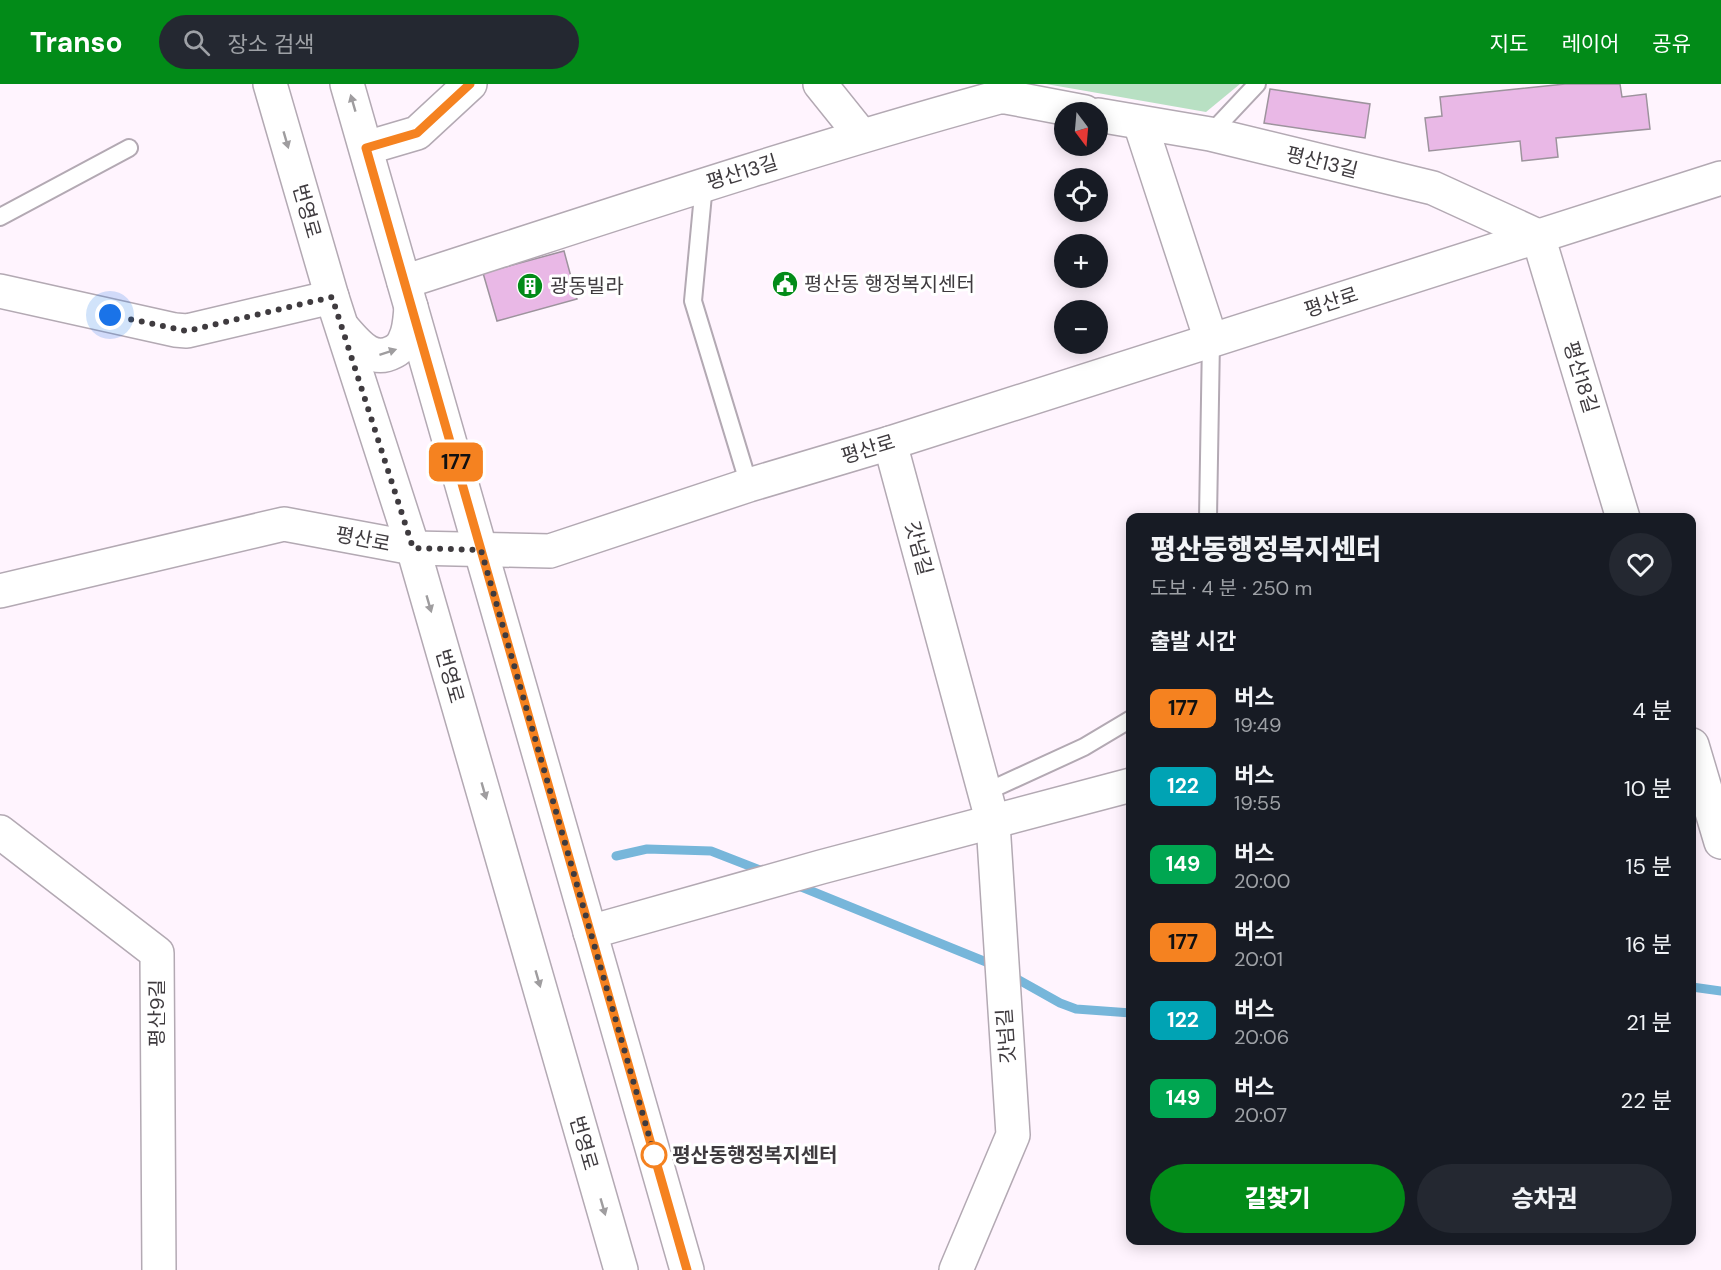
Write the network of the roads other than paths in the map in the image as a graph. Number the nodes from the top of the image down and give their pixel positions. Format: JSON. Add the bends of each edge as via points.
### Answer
{"nodes":[{"id":1,"x":270,"y":84,"type":"edge"},
{"id":2,"x":347,"y":84,"type":"edge"},
{"id":3,"x":470,"y":84,"type":"edge"},
{"id":4,"x":820,"y":84,"type":"edge"},
{"id":5,"x":1257,"y":84,"type":"edge"},
{"id":6,"x":1003,"y":90,"type":"edge"},
{"id":7,"x":1054,"y":104,"type":"edge"},
{"id":8,"x":1108,"y":117,"type":"edge"},
{"id":9,"x":1140,"y":123,"type":"junction"},
{"id":10,"x":1210,"y":134,"type":"junction"},
{"id":11,"x":861,"y":135,"type":"junction"},
{"id":12,"x":129,"y":148,"type":"dead end"},
{"id":13,"x":366,"y":148,"type":"junction"},
{"id":14,"x":1721,"y":178,"type":"edge"},
{"id":15,"x":704,"y":184,"type":"junction"},
{"id":16,"x":0,"y":217,"type":"edge"},
{"id":17,"x":1538,"y":236,"type":"junction"},
{"id":18,"x":0,"y":291,"type":"edge"},
{"id":19,"x":408,"y":294,"type":"junction"},
{"id":20,"x":332,"y":297,"type":"junction"},
{"id":21,"x":343,"y":328,"type":"junction"},
{"id":22,"x":1211,"y":340,"type":"junction"},
{"id":23,"x":890,"y":443,"type":"junction"},
{"id":24,"x":749,"y":485,"type":"junction"},
{"id":25,"x":1208,"y":513,"type":"edge"},
{"id":26,"x":1621,"y":513,"type":"edge"},
{"id":27,"x":413,"y":548,"type":"junction"},
{"id":28,"x":481,"y":550,"type":"junction"},
{"id":29,"x":0,"y":591,"type":"edge"},
{"id":30,"x":1126,"y":722,"type":"edge"},
{"id":31,"x":1696,"y":758,"type":"edge"},
{"id":32,"x":1126,"y":786,"type":"edge"},
{"id":33,"x":989,"y":807,"type":"junction"},
{"id":34,"x":0,"y":832,"type":"edge"},
{"id":35,"x":1721,"y":842,"type":"edge"},
{"id":36,"x":590,"y":932,"type":"junction"},
{"id":37,"x":159,"y":1270,"type":"edge"},
{"id":38,"x":621,"y":1270,"type":"edge"},
{"id":39,"x":687,"y":1270,"type":"edge"},
{"id":40,"x":956,"y":1270,"type":"edge"}],
"edges":[{"from":1,"to":20,"type":"street","name":"번영로","one_way":true},
{"from":13,"to":2,"type":"street","one_way":true},
{"from":3,"to":13,"type":"street","via":[[417,133]]},
{"from":4,"to":11,"type":"street"},
{"from":5,"to":10,"type":"lane"},
{"from":6,"to":7,"type":"street","name":"평산13길"},
{"from":6,"to":11,"type":"street","name":"평산13길"},
{"from":8,"to":9,"type":"street","name":"평산13길"},
{"from":9,"to":10,"type":"street","name":"평산13길"},
{"from":9,"to":22,"type":"street"},
{"from":10,"to":17,"type":"street","name":"평산13길","via":[[1433,188]]},
{"from":11,"to":15,"type":"street","name":"평산13길"},
{"from":12,"to":16,"type":"lane"},
{"from":13,"to":19,"type":"street"},
{"from":14,"to":17,"type":"street","name":"평산로"},
{"from":15,"to":19,"type":"street","name":"평산13길"},
{"from":15,"to":24,"type":"lane","via":[[693,301]]},
{"from":17,"to":22,"type":"street","name":"평산로"},
{"from":17,"to":26,"type":"street","name":"평산18길"},
{"from":18,"to":20,"type":"street","via":[[187,331]]},
{"from":21,"to":19,"type":"street","one_way":true,"via":[[368,353],[388,354],[406,338]]},
{"from":19,"to":28,"type":"street"},
{"from":20,"to":21,"type":"street","name":"번영로"},
{"from":21,"to":27,"type":"street","name":"번영로"},
{"from":22,"to":23,"type":"street","name":"평산로"},
{"from":22,"to":25,"type":"lane"},
{"from":23,"to":24,"type":"street","name":"평산로"},
{"from":23,"to":33,"type":"street","name":"갓넘길"},
{"from":24,"to":28,"type":"street","name":"평산로","via":[[550,551]]},
{"from":27,"to":28,"type":"street","name":"평산로"},
{"from":27,"to":29,"type":"street","name":"평산로","via":[[284,524]]},
{"from":27,"to":38,"type":"street","name":"번영로","one_way":true},
{"from":28,"to":36,"type":"street"},
{"from":30,"to":33,"type":"lane"},
{"from":31,"to":35,"type":"street"},
{"from":32,"to":33,"type":"street"},
{"from":33,"to":36,"type":"street","via":[[821,867]]},
{"from":33,"to":40,"type":"street","name":"갓넘길","via":[[1013,1135]]},
{"from":34,"to":37,"type":"street","name":"평산9길","via":[[157,953]]},
{"from":36,"to":39,"type":"street"}]}
